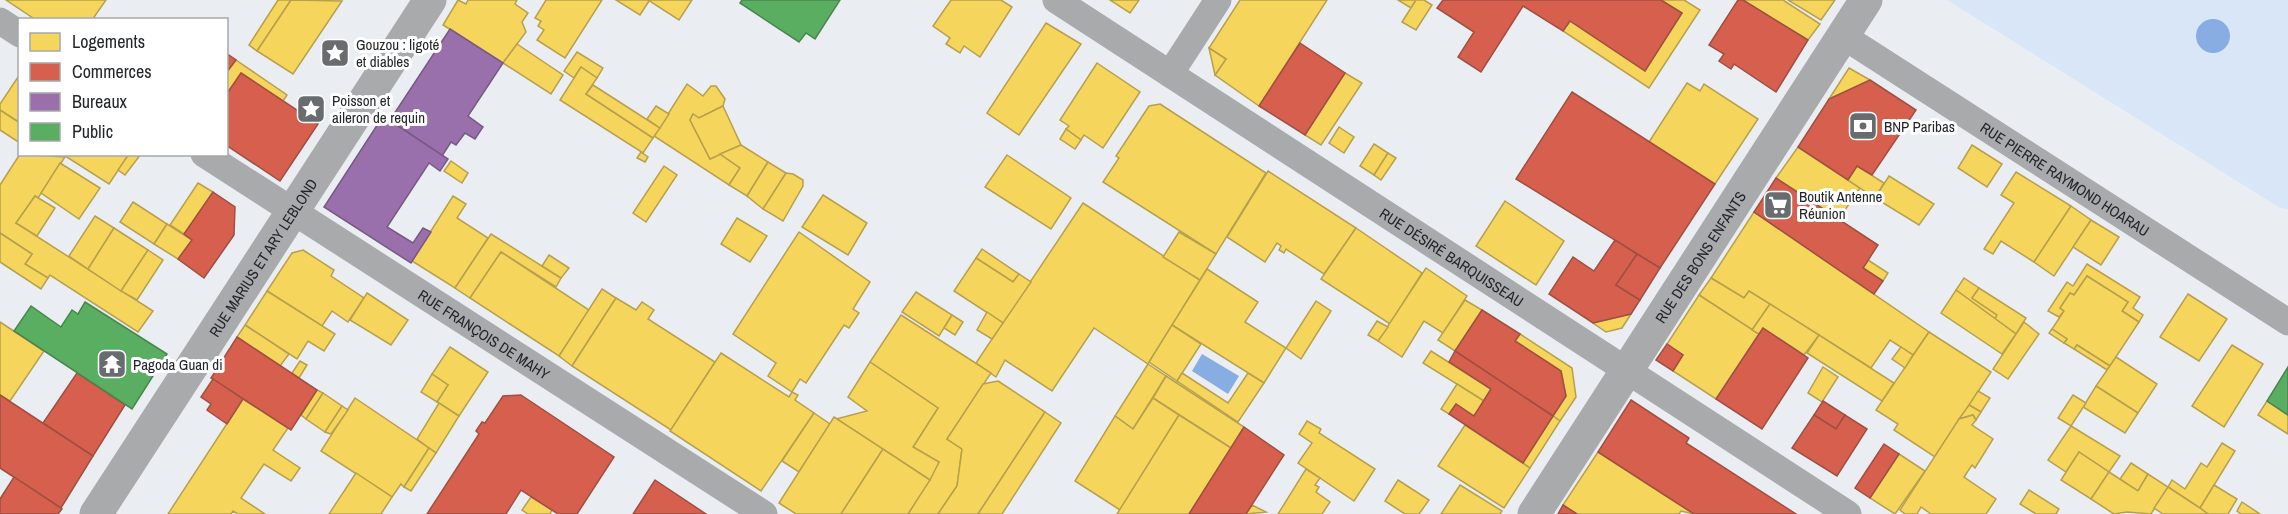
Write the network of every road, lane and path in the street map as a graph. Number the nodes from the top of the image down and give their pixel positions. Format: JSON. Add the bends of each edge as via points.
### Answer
{"nodes":[{"id":1,"x":430,"y":0,"type":"edge"},
{"id":2,"x":1056,"y":0,"type":"edge"},
{"id":3,"x":1218,"y":0,"type":"edge"},
{"id":4,"x":1866,"y":0,"type":"edge"},
{"id":5,"x":0,"y":21,"type":"edge"},
{"id":6,"x":18,"y":33,"type":"edge"},
{"id":7,"x":1843,"y":36,"type":"junction"},
{"id":8,"x":1170,"y":74,"type":"junction"},
{"id":9,"x":207,"y":156,"type":"edge"},
{"id":10,"x":292,"y":212,"type":"junction"},
{"id":11,"x":2288,"y":322,"type":"edge"},
{"id":12,"x":1628,"y":370,"type":"junction"},
{"id":13,"x":96,"y":514,"type":"edge"},
{"id":14,"x":764,"y":514,"type":"edge"},
{"id":15,"x":1534,"y":514,"type":"edge"},
{"id":16,"x":1848,"y":514,"type":"edge"}],
"edges":[{"from":1,"to":10,"type":"street","name":"RUE MARIUS ET ARY LEBLOND"},
{"from":2,"to":8,"type":"street","name":"RUE DÉSIRÉ BARQUISSEAU"},
{"from":3,"to":8,"type":"street"},
{"from":4,"to":7,"type":"street","name":"RUE DES BONS ENFANTS"},
{"from":5,"to":6,"type":"street"},
{"from":7,"to":11,"type":"street","name":"RUE PIERRE RAYMOND HOARAU"},
{"from":7,"to":12,"type":"street","name":"RUE DES BONS ENFANTS"},
{"from":8,"to":12,"type":"street","name":"RUE DÉSIRÉ BARQUISSEAU"},
{"from":9,"to":10,"type":"street","name":"RUE FRANÇOIS DE MAHY"},
{"from":10,"to":13,"type":"street","name":"RUE MARIUS ET ARY LEBLOND"},
{"from":10,"to":14,"type":"street","name":"RUE FRANÇOIS DE MAHY"},
{"from":12,"to":15,"type":"street","name":"RUE DES BONS ENFANTS"},
{"from":12,"to":16,"type":"street","name":"RUE DÉSIRÉ BARQUISSEAU"}]}
